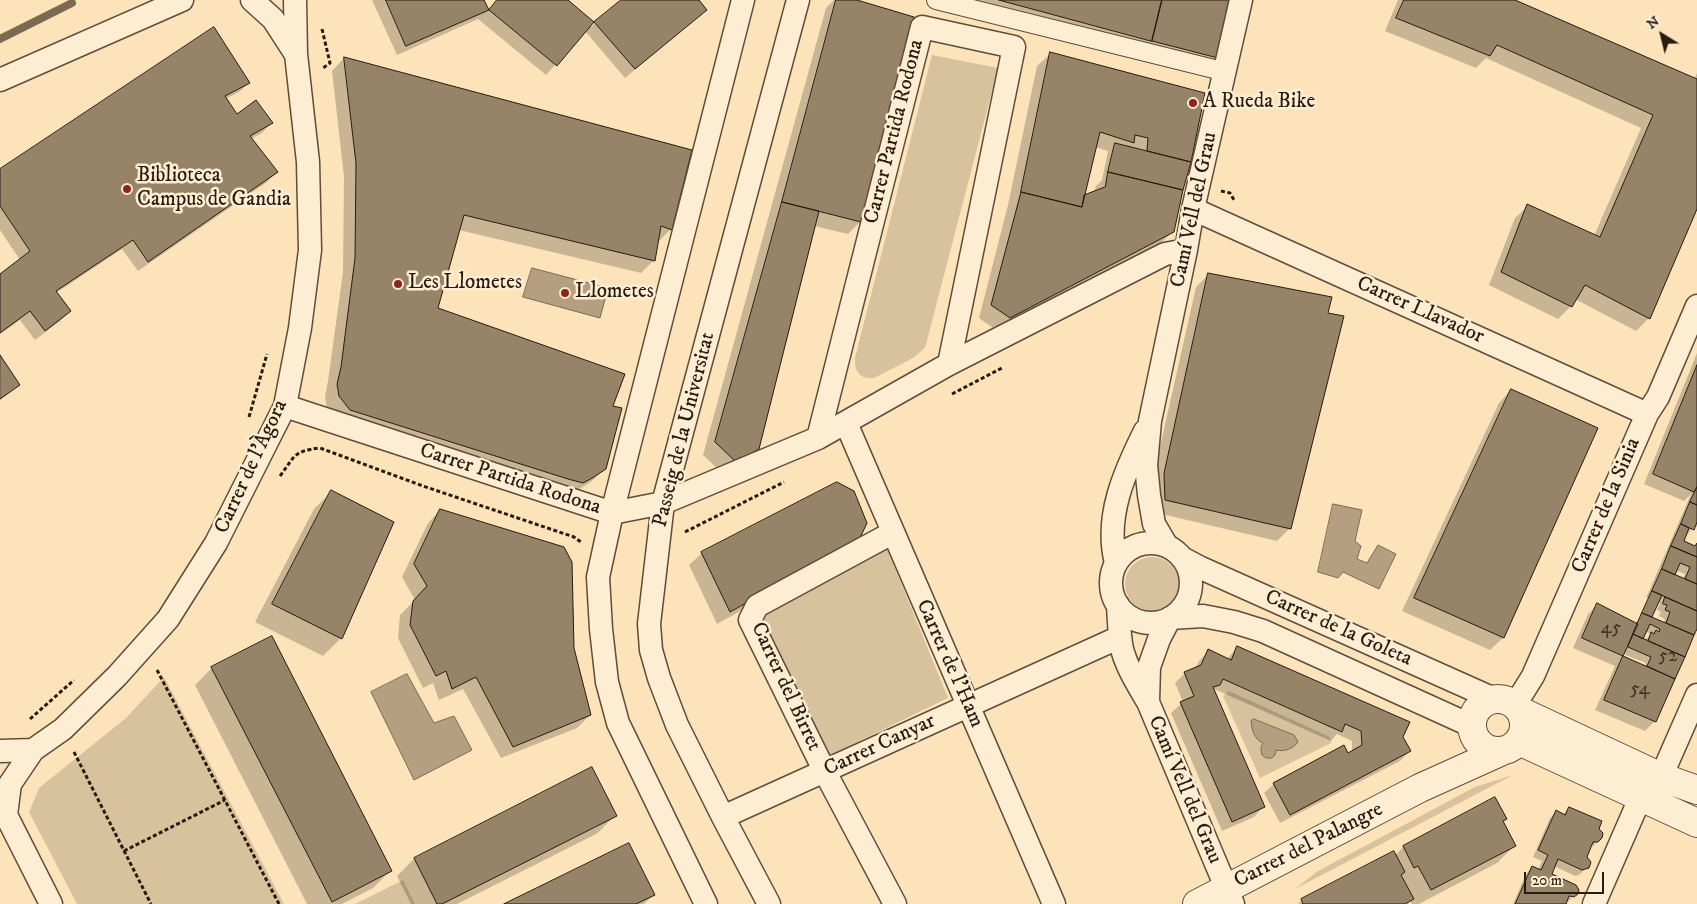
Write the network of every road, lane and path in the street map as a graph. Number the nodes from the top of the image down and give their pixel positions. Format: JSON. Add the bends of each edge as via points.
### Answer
{"nodes":[{"id":1,"x":182,"y":0,"type":"edge"},
{"id":2,"x":252,"y":0,"type":"edge"},
{"id":3,"x":295,"y":0,"type":"edge"},
{"id":4,"x":743,"y":0,"type":"edge"},
{"id":5,"x":798,"y":0,"type":"edge"},
{"id":6,"x":936,"y":0,"type":"edge"},
{"id":7,"x":1241,"y":0,"type":"edge"},
{"id":8,"x":322,"y":28,"type":"dead end"},
{"id":9,"x":296,"y":54,"type":"junction"},
{"id":10,"x":324,"y":67,"type":"dead end"},
{"id":11,"x":1226,"y":72,"type":"junction"},
{"id":12,"x":0,"y":80,"type":"edge"},
{"id":13,"x":1193,"y":209,"type":"junction"},
{"id":14,"x":1186,"y":250,"type":"junction"},
{"id":15,"x":1697,"y":306,"type":"edge"},
{"id":16,"x":269,"y":348,"type":"dead end"},
{"id":17,"x":949,"y":364,"type":"junction"},
{"id":18,"x":285,"y":406,"type":"junction"},
{"id":19,"x":1647,"y":414,"type":"junction"},
{"id":20,"x":249,"y":418,"type":"dead end"},
{"id":21,"x":1150,"y":421,"type":"junction"},
{"id":22,"x":846,"y":423,"type":"junction"},
{"id":23,"x":818,"y":438,"type":"junction"},
{"id":24,"x":280,"y":476,"type":"dead end"},
{"id":25,"x":663,"y":503,"type":"junction"},
{"id":26,"x":612,"y":513,"type":"junction"},
{"id":27,"x":892,"y":532,"type":"junction"},
{"id":28,"x":587,"y":546,"type":"dead end"},
{"id":29,"x":1175,"y":552,"type":"junction"},
{"id":30,"x":1116,"y":564,"type":"junction"},
{"id":31,"x":1118,"y":605,"type":"junction"},
{"id":32,"x":1170,"y":618,"type":"junction"},
{"id":33,"x":1120,"y":637,"type":"junction"},
{"id":34,"x":144,"y":646,"type":"junction"},
{"id":35,"x":80,"y":674,"type":"dead end"},
{"id":36,"x":1697,"y":695,"type":"edge"},
{"id":37,"x":1148,"y":702,"type":"junction"},
{"id":38,"x":968,"y":705,"type":"junction"},
{"id":39,"x":1510,"y":705,"type":"junction"},
{"id":40,"x":24,"y":724,"type":"dead end"},
{"id":41,"x":1472,"y":726,"type":"junction"},
{"id":42,"x":63,"y":729,"type":"junction"},
{"id":43,"x":1509,"y":746,"type":"junction"},
{"id":44,"x":33,"y":750,"type":"junction"},
{"id":45,"x":0,"y":752,"type":"edge"},
{"id":46,"x":825,"y":772,"type":"junction"},
{"id":47,"x":1661,"y":777,"type":"junction"},
{"id":48,"x":1420,"y":788,"type":"junction"},
{"id":49,"x":1697,"y":790,"type":"edge"},
{"id":50,"x":1641,"y":796,"type":"junction"},
{"id":51,"x":225,"y":800,"type":"junction"},
{"id":52,"x":3,"y":810,"type":"edge"},
{"id":53,"x":723,"y":817,"type":"junction"},
{"id":54,"x":1697,"y":823,"type":"edge"},
{"id":55,"x":124,"y":851,"type":"junction"},
{"id":56,"x":1230,"y":896,"type":"edge"},
{"id":57,"x":51,"y":904,"type":"edge"},
{"id":58,"x":151,"y":904,"type":"edge"},
{"id":59,"x":279,"y":904,"type":"edge"},
{"id":60,"x":706,"y":904,"type":"edge"},
{"id":61,"x":769,"y":904,"type":"edge"},
{"id":62,"x":895,"y":904,"type":"edge"},
{"id":63,"x":1054,"y":904,"type":"edge"},
{"id":64,"x":1197,"y":904,"type":"edge"},
{"id":65,"x":1594,"y":904,"type":"edge"}],
"edges":[{"from":1,"to":12,"type":"street"},
{"from":2,"to":9,"type":"street","name":"Carrer de l'Àgora","via":[[273,18]]},
{"from":3,"to":9,"type":"street","name":"Carrer de l'Àgora"},
{"from":4,"to":26,"type":"street"},
{"from":5,"to":25,"type":"street","name":"Passeig de la Universitat"},
{"from":6,"to":11,"type":"street"},
{"from":7,"to":11,"type":"street","name":"Camí Vell del Grau"},
{"from":8,"to":10,"type":"path","via":[[330,63]]},
{"from":9,"to":18,"type":"street","name":"Carrer de l'Àgora","via":[[308,162],[310,250]]},
{"from":11,"to":13,"type":"street","name":"Camí Vell del Grau"},
{"from":13,"to":14,"type":"street","name":"Camí Vell del Grau"},
{"from":13,"to":19,"type":"street","name":"Carrer Llavador"},
{"from":14,"to":17,"type":"street","name":"Carrer Partida Rodona","via":[[1165,254]]},
{"from":14,"to":21,"type":"street","name":"Camí Vell del Grau"},
{"from":15,"to":19,"type":"street","name":"Carrer de la Sinia","via":[[1658,397]]},
{"from":16,"to":20,"type":"path"},
{"from":17,"to":22,"type":"street","name":"Carrer Partida Rodona"},
{"from":17,"to":23,"type":"street","name":"Carrer Partida Rodona","via":[[1014,47],[922,27]]},
{"from":18,"to":26,"type":"street","name":"Carrer Partida Rodona"},
{"from":18,"to":34,"type":"street","name":"Carrer de l'Àgora","via":[[216,543],[168,619]]},
{"from":19,"to":39,"type":"street","name":"Carrer de la Sinia","via":[[1533,676]]},
{"from":21,"to":29,"type":"street","name":"Camí Vell del Grau","via":[[1146,466],[1154,524]]},
{"from":21,"to":30,"type":"street","name":"Camí Vell del Grau","via":[[1128,464],[1116,504],[1112,549]]},
{"from":22,"to":23,"type":"street","name":"Carrer Partida Rodona"},
{"from":22,"to":27,"type":"street","name":"Carrer de l'Ham"},
{"from":23,"to":25,"type":"street","name":"Carrer Partida Rodona"},
{"from":24,"to":28,"type":"path","via":[[302,450],[320,448],[574,537]]},
{"from":25,"to":26,"type":"street","name":"Carrer Partida Rodona"},
{"from":25,"to":53,"type":"street","name":"Passeig de la Universitat","via":[[649,624],[651,650],[677,725]]},
{"from":26,"to":60,"type":"street","via":[[598,577],[607,682],[618,723]]},
{"from":27,"to":38,"type":"street","name":"Carrer de l'Ham"},
{"from":27,"to":46,"type":"street","name":"Carrer del Birret","via":[[756,606],[750,620]]},
{"from":29,"to":30,"type":"street","via":[[1156,543],[1144,544],[1133,547]]},
{"from":29,"to":32,"type":"street","via":[[1188,568],[1191,579],[1186,602]]},
{"from":29,"to":39,"type":"street","name":"Carrer de la Goleta","via":[[1200,568]]},
{"from":30,"to":31,"type":"street","via":[[1112,585]]},
{"from":31,"to":32,"type":"street","via":[[1136,620],[1153,622]]},
{"from":31,"to":33,"type":"street","name":"Camí Vell del Grau"},
{"from":32,"to":37,"type":"street","name":"Camí Vell del Grau","via":[[1149,667]]},
{"from":32,"to":41,"type":"street","name":"Carrer de la Goleta","via":[[1203,616],[1264,632]]},
{"from":33,"to":37,"type":"street","name":"Camí Vell del Grau","via":[[1131,674]]},
{"from":33,"to":38,"type":"street","name":"Carrer Canyar"},
{"from":34,"to":42,"type":"street","name":"Carrer de l'Àgora"},
{"from":34,"to":51,"type":"path"},
{"from":35,"to":40,"type":"path"},
{"from":36,"to":47,"type":"street"},
{"from":37,"to":56,"type":"street","name":"Camí Vell del Grau"},
{"from":38,"to":46,"type":"street","name":"Carrer Canyar"},
{"from":38,"to":63,"type":"street","name":"Carrer de l'Ham"},
{"from":39,"to":41,"type":"street","via":[[1487,701],[1476,712]]},
{"from":39,"to":43,"type":"street","via":[[1524,726]]},
{"from":39,"to":47,"type":"street","name":"Carrer de la Goleta"},
{"from":41,"to":43,"type":"street","via":[[1473,735],[1484,748]]},
{"from":41,"to":48,"type":"street","name":"Carrer del Palangre","via":[[1457,749]]},
{"from":42,"to":44,"type":"street","name":"Carrer de l'Àgora"},
{"from":42,"to":55,"type":"path"},
{"from":43,"to":48,"type":"street","name":"Carrer del Palangre"},
{"from":43,"to":50,"type":"street"},
{"from":44,"to":45,"type":"street"},
{"from":44,"to":52,"type":"street","via":[[10,784]]},
{"from":46,"to":53,"type":"street","name":"Carrer Canyar"},
{"from":46,"to":62,"type":"street","name":"Carrer del Birret"},
{"from":47,"to":49,"type":"street","name":"Carrer de la Goleta"},
{"from":48,"to":56,"type":"street","name":"Carrer del Palangre"},
{"from":50,"to":54,"type":"street"},
{"from":50,"to":65,"type":"street"},
{"from":51,"to":55,"type":"path"},
{"from":51,"to":59,"type":"path"},
{"from":52,"to":57,"type":"street"},
{"from":53,"to":61,"type":"street","name":"Passeig de la Universitat"},
{"from":55,"to":58,"type":"path"},
{"from":56,"to":64,"type":"street","name":"Carrer del Palangre"}]}
